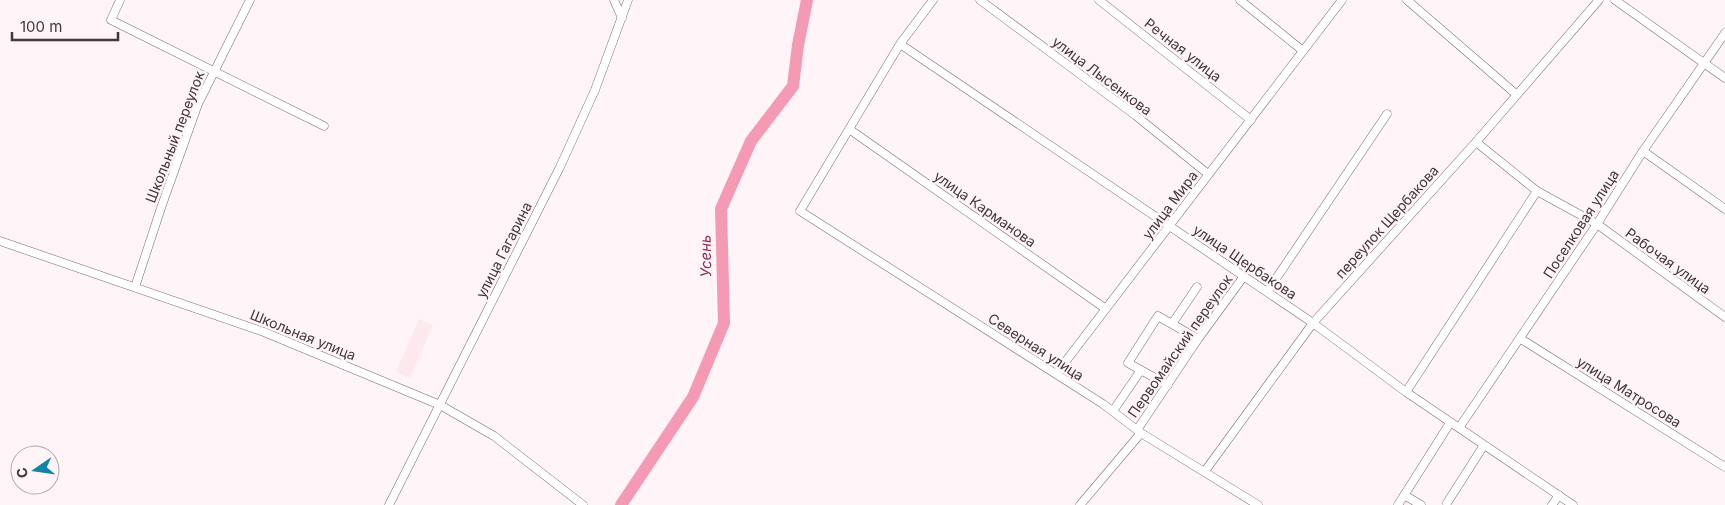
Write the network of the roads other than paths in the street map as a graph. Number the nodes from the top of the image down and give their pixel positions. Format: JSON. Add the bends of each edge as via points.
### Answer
{"nodes":[{"id":1,"x":120,"y":0,"type":"edge"},
{"id":2,"x":250,"y":0,"type":"edge"},
{"id":3,"x":614,"y":0,"type":"edge"},
{"id":4,"x":628,"y":0,"type":"edge"},
{"id":5,"x":933,"y":0,"type":"edge"},
{"id":6,"x":980,"y":0,"type":"edge"},
{"id":7,"x":1099,"y":0,"type":"edge"},
{"id":8,"x":1240,"y":0,"type":"edge"},
{"id":9,"x":1342,"y":0,"type":"edge"},
{"id":10,"x":1408,"y":0,"type":"edge"},
{"id":11,"x":1599,"y":0,"type":"edge"},
{"id":12,"x":1615,"y":0,"type":"edge"},
{"id":13,"x":622,"y":18,"type":"junction"},
{"id":14,"x":1725,"y":33,"type":"edge"},
{"id":15,"x":900,"y":44,"type":"junction"},
{"id":16,"x":1303,"y":51,"type":"junction"},
{"id":17,"x":1704,"y":64,"type":"junction"},
{"id":18,"x":213,"y":70,"type":"junction"},
{"id":19,"x":1725,"y":78,"type":"edge"},
{"id":20,"x":1517,"y":95,"type":"junction"},
{"id":21,"x":1386,"y":114,"type":"dead end"},
{"id":22,"x":1251,"y":120,"type":"junction"},
{"id":23,"x":324,"y":126,"type":"dead end"},
{"id":24,"x":849,"y":129,"type":"junction"},
{"id":25,"x":1476,"y":142,"type":"junction"},
{"id":26,"x":1643,"y":151,"type":"junction"},
{"id":27,"x":1208,"y":174,"type":"junction"},
{"id":28,"x":1537,"y":191,"type":"junction"},
{"id":29,"x":1725,"y":209,"type":"edge"},
{"id":30,"x":1596,"y":224,"type":"junction"},
{"id":31,"x":1170,"y":226,"type":"junction"},
{"id":32,"x":0,"y":241,"type":"edge"},
{"id":33,"x":1244,"y":276,"type":"junction"},
{"id":34,"x":135,"y":287,"type":"junction"},
{"id":35,"x":1196,"y":287,"type":"dead end"},
{"id":36,"x":1267,"y":292,"type":"junction"},
{"id":37,"x":1106,"y":309,"type":"junction"},
{"id":38,"x":1725,"y":317,"type":"edge"},
{"id":39,"x":1313,"y":323,"type":"junction"},
{"id":40,"x":1172,"y":324,"type":"junction"},
{"id":41,"x":1520,"y":338,"type":"junction"},
{"id":42,"x":1198,"y":339,"type":"junction"},
{"id":43,"x":1141,"y":370,"type":"junction"},
{"id":44,"x":1056,"y":374,"type":"junction"},
{"id":45,"x":1168,"y":385,"type":"junction"},
{"id":46,"x":1406,"y":392,"type":"junction"},
{"id":47,"x":440,"y":405,"type":"junction"},
{"id":48,"x":1112,"y":411,"type":"junction"},
{"id":49,"x":1450,"y":423,"type":"junction"},
{"id":50,"x":1460,"y":428,"type":"junction"},
{"id":51,"x":1139,"y":431,"type":"junction"},
{"id":52,"x":1484,"y":445,"type":"junction"},
{"id":53,"x":1725,"y":466,"type":"edge"},
{"id":54,"x":1204,"y":471,"type":"junction"},
{"id":55,"x":1404,"y":495,"type":"junction"},
{"id":56,"x":1559,"y":495,"type":"junction"},
{"id":57,"x":1447,"y":503,"type":"dead end"},
{"id":58,"x":389,"y":505,"type":"edge"},
{"id":59,"x":583,"y":505,"type":"edge"},
{"id":60,"x":1080,"y":505,"type":"edge"},
{"id":61,"x":1258,"y":505,"type":"edge"},
{"id":62,"x":1398,"y":505,"type":"edge"},
{"id":63,"x":1421,"y":505,"type":"edge"},
{"id":64,"x":1552,"y":505,"type":"edge"},
{"id":65,"x":1573,"y":505,"type":"edge"}],
"edges":[{"from":1,"to":18,"type":"street","via":[[111,20]]},
{"from":2,"to":18,"type":"street","name":"Школьный переулок"},
{"from":3,"to":13,"type":"street"},
{"from":4,"to":13,"type":"street","name":"улица Гагарина"},
{"from":5,"to":15,"type":"street"},
{"from":6,"to":27,"type":"street","name":"улица Лысенкова","via":[[1135,115]]},
{"from":7,"to":22,"type":"street","name":"Речная улица"},
{"from":8,"to":16,"type":"street"},
{"from":9,"to":16,"type":"street","name":"улица Мира"},
{"from":10,"to":20,"type":"street"},
{"from":11,"to":20,"type":"street","name":"переулок Щербакова"},
{"from":12,"to":17,"type":"street"},
{"from":13,"to":47,"type":"street","name":"улица Гагарина","via":[[595,90],[560,167]]},
{"from":14,"to":17,"type":"street","name":"Поселковая улица"},
{"from":15,"to":24,"type":"street"},
{"from":15,"to":31,"type":"street","name":"улица Щербакова"},
{"from":16,"to":22,"type":"street","name":"улица Мира"},
{"from":17,"to":19,"type":"street"},
{"from":17,"to":26,"type":"street","name":"Поселковая улица"},
{"from":18,"to":23,"type":"street"},
{"from":18,"to":34,"type":"street","name":"Школьный переулок"},
{"from":20,"to":25,"type":"street","name":"переулок Щербакова"},
{"from":21,"to":36,"type":"street"},
{"from":22,"to":27,"type":"street","name":"улица Мира"},
{"from":24,"to":37,"type":"street","name":"улица Карманова"},
{"from":24,"to":44,"type":"street","name":"Северная улица","via":[[800,210]]},
{"from":25,"to":28,"type":"street","name":"Рабочая улица"},
{"from":25,"to":39,"type":"street","name":"переулок Щербакова"},
{"from":26,"to":29,"type":"street"},
{"from":26,"to":30,"type":"street","name":"Поселковая улица"},
{"from":27,"to":31,"type":"street","name":"улица Мира"},
{"from":28,"to":30,"type":"street","name":"Рабочая улица"},
{"from":28,"to":46,"type":"street"},
{"from":30,"to":38,"type":"street","name":"Рабочая улица"},
{"from":30,"to":41,"type":"street","name":"Поселковая улица"},
{"from":31,"to":33,"type":"street","name":"улица Щербакова"},
{"from":31,"to":37,"type":"street","name":"улица Мира"},
{"from":32,"to":34,"type":"street","name":"Школьная улица"},
{"from":33,"to":36,"type":"street","name":"улица Щербакова"},
{"from":33,"to":42,"type":"street","name":"Первомайский переулок"},
{"from":34,"to":47,"type":"street","name":"Школьная улица","via":[[264,332]]},
{"from":35,"to":40,"type":"street"},
{"from":36,"to":39,"type":"street","name":"улица Щербакова"},
{"from":37,"to":44,"type":"street","name":"улица Мира"},
{"from":39,"to":46,"type":"street","name":"улица Щербакова"},
{"from":39,"to":54,"type":"street","name":"переулок Щербакова"},
{"from":40,"to":42,"type":"street"},
{"from":40,"to":43,"type":"street","via":[[1158,316],[1128,363]]},
{"from":41,"to":50,"type":"street","name":"Поселковая улица"},
{"from":41,"to":53,"type":"street","name":"улица Матросова"},
{"from":42,"to":45,"type":"street","name":"Первомайский переулок"},
{"from":43,"to":45,"type":"street"},
{"from":43,"to":48,"type":"street"},
{"from":44,"to":48,"type":"street","name":"Северная улица"},
{"from":45,"to":51,"type":"street","name":"Первомайский переулок"},
{"from":46,"to":49,"type":"street","name":"улица Щербакова"},
{"from":47,"to":58,"type":"street","name":"улица Гагарина"},
{"from":47,"to":59,"type":"street","name":"Школьная улица","via":[[494,436]]},
{"from":48,"to":51,"type":"street","name":"Северная улица"},
{"from":49,"to":50,"type":"street","name":"улица Щербакова"},
{"from":49,"to":55,"type":"street"},
{"from":50,"to":52,"type":"street","name":"улица Щербакова"},
{"from":51,"to":54,"type":"street","name":"Северная улица"},
{"from":51,"to":60,"type":"street","name":"Первомайский переулок"},
{"from":52,"to":56,"type":"street","name":"улица Щербакова"},
{"from":52,"to":57,"type":"street"},
{"from":54,"to":61,"type":"street","name":"Северная улица"},
{"from":55,"to":62,"type":"street"},
{"from":55,"to":63,"type":"street"},
{"from":56,"to":64,"type":"street"},
{"from":56,"to":65,"type":"street","name":"улица Щербакова"}]}
